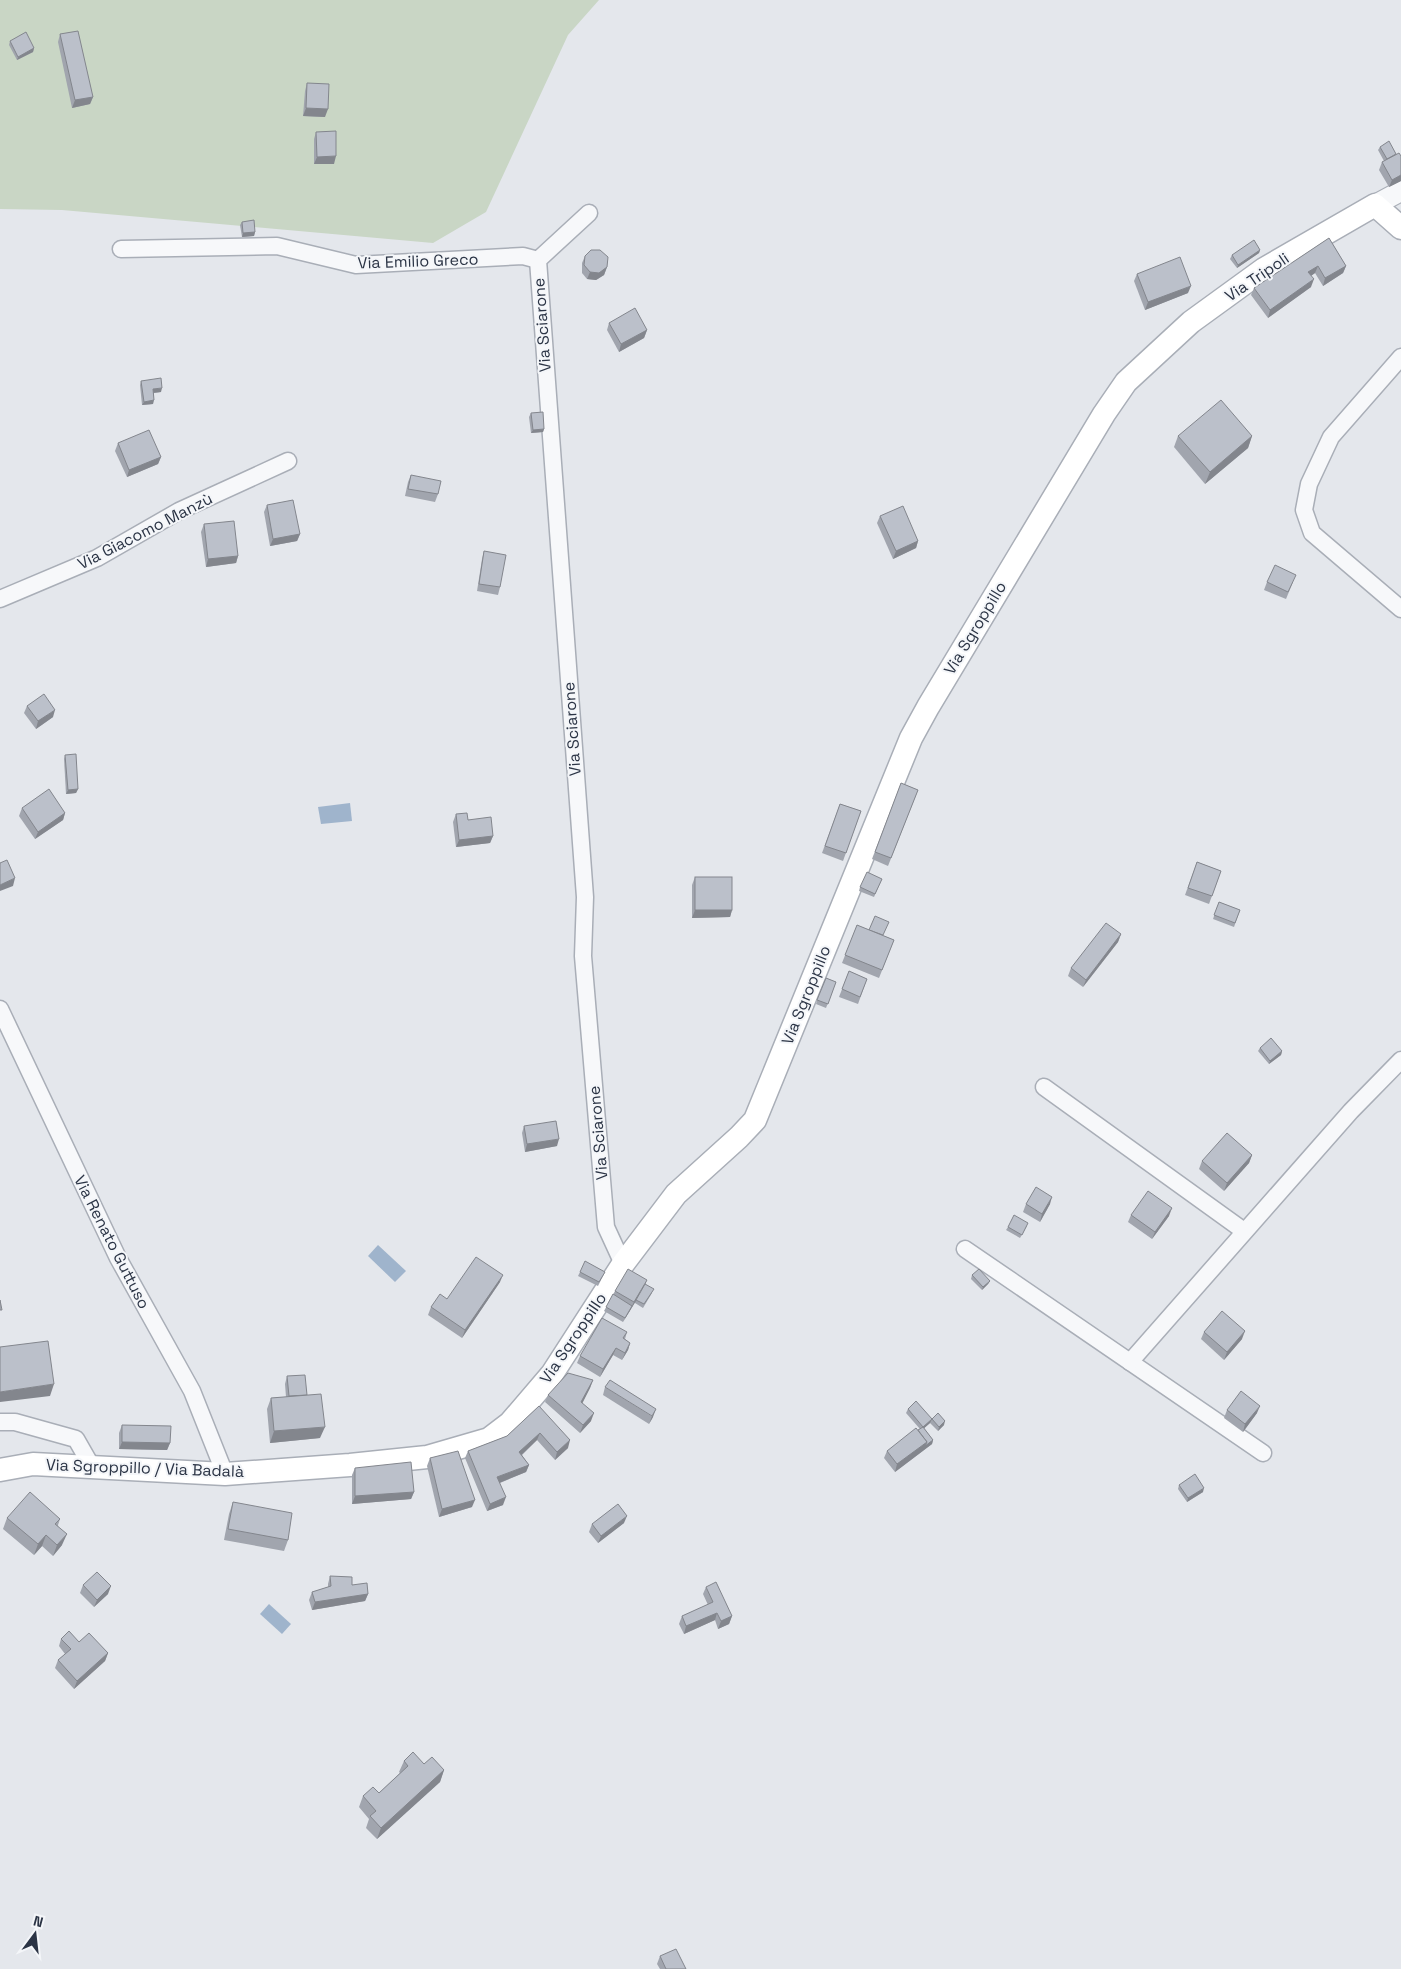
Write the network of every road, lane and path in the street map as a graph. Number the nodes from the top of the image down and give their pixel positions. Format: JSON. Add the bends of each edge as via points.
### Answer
{"nodes":[{"id":1,"x":1401,"y":190,"type":"edge"},
{"id":2,"x":1376,"y":205,"type":"junction"},
{"id":3,"x":589,"y":213,"type":"dead end"},
{"id":4,"x":1401,"y":228,"type":"edge"},
{"id":5,"x":121,"y":249,"type":"dead end"},
{"id":6,"x":538,"y":260,"type":"junction"},
{"id":7,"x":1401,"y":357,"type":"edge"},
{"id":8,"x":1126,"y":382,"type":"joint"},
{"id":9,"x":288,"y":461,"type":"dead end"},
{"id":10,"x":0,"y":599,"type":"edge"},
{"id":11,"x":1401,"y":609,"type":"edge"},
{"id":12,"x":0,"y":1009,"type":"edge"},
{"id":13,"x":1401,"y":1060,"type":"edge"},
{"id":14,"x":1044,"y":1087,"type":"dead end"},
{"id":15,"x":1244,"y":1231,"type":"junction"},
{"id":16,"x":965,"y":1249,"type":"dead end"},
{"id":17,"x":623,"y":1264,"type":"junction"},
{"id":18,"x":1130,"y":1362,"type":"junction"},
{"id":19,"x":0,"y":1422,"type":"edge"},
{"id":20,"x":1263,"y":1453,"type":"dead end"},
{"id":21,"x":350,"y":1465,"type":"joint"},
{"id":22,"x":92,"y":1468,"type":"junction"},
{"id":23,"x":0,"y":1470,"type":"edge"},
{"id":24,"x":225,"y":1474,"type":"junction"}],
"edges":[{"from":1,"to":2,"type":"street","name":"Via Tripoli"},
{"from":2,"to":4,"type":"main road"},
{"from":2,"to":8,"type":"main road","name":"Via Tripoli","via":[[1264,269],[1192,322]]},
{"from":3,"to":6,"type":"street","name":"Via Sciarone"},
{"from":5,"to":6,"type":"street","name":"Via Emilio Greco","via":[[276,246],[356,265],[522,256]]},
{"from":6,"to":17,"type":"street","name":"Via Sciarone","via":[[585,897],[584,956],[606,1227]]},
{"from":7,"to":11,"type":"street","via":[[1331,437],[1309,484],[1304,510],[1312,533]]},
{"from":8,"to":17,"type":"main road","name":"Via Sgroppillo","via":[[1043,514],[912,738],[755,1120],[676,1194]]},
{"from":9,"to":10,"type":"street","name":"Via Giacomo Manzù","via":[[179,511],[97,558]]},
{"from":12,"to":24,"type":"street","name":"Via Renato Guttuso","via":[[118,1258],[192,1391]]},
{"from":13,"to":15,"type":"street"},
{"from":14,"to":15,"type":"street"},
{"from":15,"to":18,"type":"street"},
{"from":16,"to":18,"type":"street"},
{"from":17,"to":21,"type":"main road","name":"Via Sgroppillo","via":[[552,1374],[510,1423],[489,1438],[427,1457]]},
{"from":18,"to":20,"type":"street"},
{"from":19,"to":22,"type":"street","via":[[15,1422],[76,1439]]},
{"from":21,"to":24,"type":"main road","name":"Via Sgroppillo / Via Badalà"},
{"from":22,"to":23,"type":"main road","name":"Via Sgroppillo / Via Badalà","via":[[32,1464]]},
{"from":22,"to":24,"type":"main road","name":"Via Sgroppillo / Via Badalà"}]}
